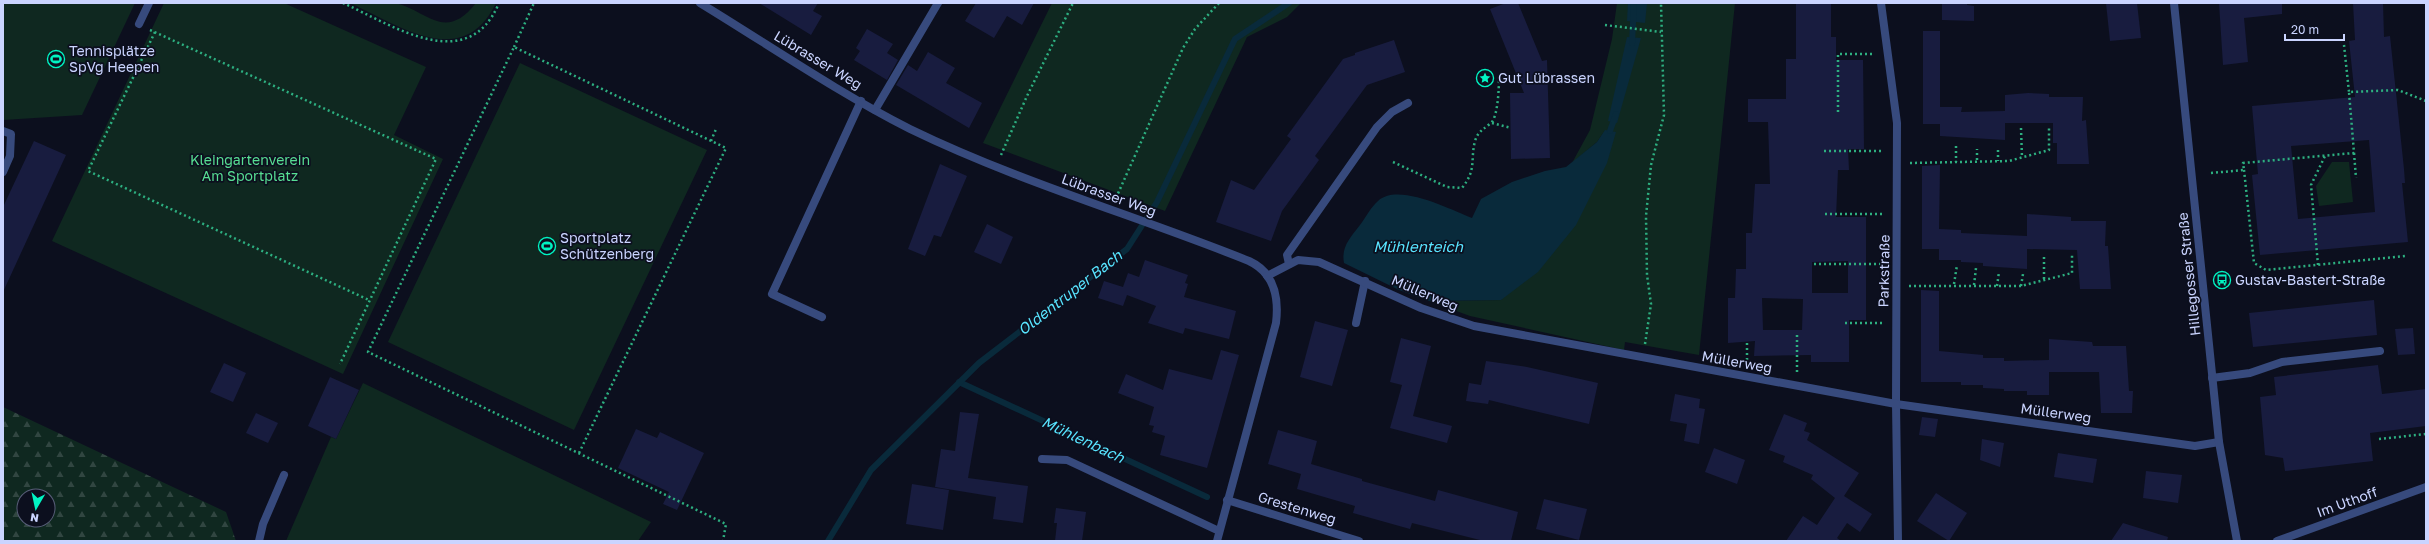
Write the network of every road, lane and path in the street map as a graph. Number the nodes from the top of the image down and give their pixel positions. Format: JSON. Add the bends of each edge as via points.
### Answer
{"nodes":[{"id":1,"x":149,"y":3,"type":"edge"},
{"id":2,"x":343,"y":3,"type":"edge"},
{"id":3,"x":499,"y":3,"type":"edge"},
{"id":4,"x":534,"y":3,"type":"edge"},
{"id":5,"x":700,"y":3,"type":"edge"},
{"id":6,"x":938,"y":3,"type":"edge"},
{"id":7,"x":1073,"y":3,"type":"edge"},
{"id":8,"x":1219,"y":3,"type":"edge"},
{"id":9,"x":1661,"y":3,"type":"edge"},
{"id":10,"x":1881,"y":3,"type":"edge"},
{"id":11,"x":2174,"y":3,"type":"edge"},
{"id":12,"x":139,"y":24,"type":"joint"},
{"id":13,"x":1605,"y":25,"type":"dead end"},
{"id":14,"x":154,"y":32,"type":"junction"},
{"id":15,"x":1661,"y":32,"type":"junction"},
{"id":16,"x":2344,"y":45,"type":"dead end"},
{"id":17,"x":514,"y":47,"type":"junction"},
{"id":18,"x":1889,"y":54,"type":"junction"},
{"id":19,"x":1522,"y":77,"type":"dead end"},
{"id":20,"x":2349,"y":92,"type":"junction"},
{"id":21,"x":861,"y":101,"type":"junction"},
{"id":22,"x":2426,"y":101,"type":"edge"},
{"id":23,"x":1408,"y":103,"type":"dead end"},
{"id":24,"x":875,"y":110,"type":"junction"},
{"id":25,"x":1838,"y":112,"type":"dead end"},
{"id":26,"x":1492,"y":123,"type":"junction"},
{"id":27,"x":1511,"y":128,"type":"dead end"},
{"id":28,"x":2021,"y":128,"type":"dead end"},
{"id":29,"x":2049,"y":128,"type":"dead end"},
{"id":30,"x":716,"y":129,"type":"dead end"},
{"id":31,"x":3,"y":131,"type":"edge"},
{"id":32,"x":711,"y":141,"type":"junction"},
{"id":33,"x":1956,"y":146,"type":"dead end"},
{"id":34,"x":1977,"y":149,"type":"dead end"},
{"id":35,"x":1998,"y":150,"type":"dead end"},
{"id":36,"x":1824,"y":151,"type":"dead end"},
{"id":37,"x":1898,"y":152,"type":"junction"},
{"id":38,"x":2354,"y":153,"type":"junction"},
{"id":39,"x":2326,"y":156,"type":"junction"},
{"id":40,"x":2022,"y":158,"type":"junction"},
{"id":41,"x":1977,"y":160,"type":"junction"},
{"id":42,"x":1998,"y":161,"type":"junction"},
{"id":43,"x":1393,"y":162,"type":"dead end"},
{"id":44,"x":1956,"y":162,"type":"junction"},
{"id":45,"x":1898,"y":163,"type":"junction"},
{"id":46,"x":996,"y":166,"type":"junction"},
{"id":47,"x":2244,"y":170,"type":"junction"},
{"id":48,"x":3,"y":172,"type":"edge"},
{"id":49,"x":2211,"y":173,"type":"dead end"},
{"id":50,"x":2356,"y":178,"type":"dead end"},
{"id":51,"x":1111,"y":209,"type":"junction"},
{"id":52,"x":1825,"y":214,"type":"dead end"},
{"id":53,"x":1897,"y":214,"type":"junction"},
{"id":54,"x":2072,"y":254,"type":"dead end"},
{"id":55,"x":2044,"y":255,"type":"dead end"},
{"id":56,"x":2405,"y":256,"type":"dead end"},
{"id":57,"x":1289,"y":264,"type":"junction"},
{"id":58,"x":1814,"y":264,"type":"dead end"},
{"id":59,"x":1897,"y":264,"type":"junction"},
{"id":60,"x":1957,"y":266,"type":"dead end"},
{"id":61,"x":2318,"y":266,"type":"junction"},
{"id":62,"x":1976,"y":268,"type":"dead end"},
{"id":63,"x":1999,"y":272,"type":"dead end"},
{"id":64,"x":2023,"y":274,"type":"dead end"},
{"id":65,"x":1267,"y":276,"type":"junction"},
{"id":66,"x":2044,"y":279,"type":"junction"},
{"id":67,"x":1366,"y":281,"type":"junction"},
{"id":68,"x":1954,"y":284,"type":"junction"},
{"id":69,"x":1974,"y":285,"type":"junction"},
{"id":70,"x":1897,"y":286,"type":"junction"},
{"id":71,"x":1997,"y":286,"type":"junction"},
{"id":72,"x":2021,"y":286,"type":"junction"},
{"id":73,"x":369,"y":300,"type":"junction"},
{"id":74,"x":822,"y":317,"type":"dead end"},
{"id":75,"x":1846,"y":322,"type":"dead end"},
{"id":76,"x":1356,"y":323,"type":"dead end"},
{"id":77,"x":1896,"y":323,"type":"junction"},
{"id":78,"x":1798,"y":332,"type":"dead end"},
{"id":79,"x":1747,"y":344,"type":"dead end"},
{"id":80,"x":2380,"y":351,"type":"dead end"},
{"id":81,"x":1643,"y":358,"type":"junction"},
{"id":82,"x":340,"y":364,"type":"dead end"},
{"id":83,"x":1748,"y":377,"type":"junction"},
{"id":84,"x":2212,"y":378,"type":"junction"},
{"id":85,"x":1798,"y":386,"type":"junction"},
{"id":86,"x":1896,"y":404,"type":"junction"},
{"id":87,"x":2426,"y":434,"type":"edge"},
{"id":88,"x":2379,"y":439,"type":"dead end"},
{"id":89,"x":2219,"y":442,"type":"junction"},
{"id":90,"x":580,"y":453,"type":"junction"},
{"id":91,"x":1042,"y":459,"type":"dead end"},
{"id":92,"x":284,"y":475,"type":"dead end"},
{"id":93,"x":2426,"y":488,"type":"edge"},
{"id":94,"x":1227,"y":500,"type":"junction"},
{"id":95,"x":1219,"y":532,"type":"junction"},
{"id":96,"x":259,"y":541,"type":"edge"},
{"id":97,"x":723,"y":541,"type":"edge"},
{"id":98,"x":1217,"y":541,"type":"edge"},
{"id":99,"x":1359,"y":541,"type":"edge"},
{"id":100,"x":1898,"y":541,"type":"edge"},
{"id":101,"x":2237,"y":541,"type":"edge"},
{"id":102,"x":2277,"y":541,"type":"edge"}],
"edges":[{"from":1,"to":12,"type":"street"},
{"from":2,"to":3,"type":"path","via":[[421,38],[448,43],[466,38],[484,26]]},
{"from":4,"to":17,"type":"path"},
{"from":5,"to":21,"type":"street","name":"Lübrasser Weg"},
{"from":6,"to":24,"type":"street"},
{"from":7,"to":46,"type":"path"},
{"from":8,"to":51,"type":"path","via":[[1195,29],[1183,48]]},
{"from":9,"to":15,"type":"path"},
{"from":10,"to":18,"type":"street","name":"Parkstraße"},
{"from":11,"to":84,"type":"street","name":"Hillegosser Straße"},
{"from":12,"to":14,"type":"path"},
{"from":13,"to":15,"type":"path"},
{"from":14,"to":73,"type":"path","via":[[88,171]]},
{"from":14,"to":73,"type":"path","via":[[436,159]]},
{"from":15,"to":81,"type":"path","via":[[1664,115],[1650,166],[1646,223],[1647,275],[1651,304]]},
{"from":16,"to":20,"type":"path"},
{"from":17,"to":32,"type":"path"},
{"from":17,"to":90,"type":"path","via":[[368,352]]},
{"from":18,"to":25,"type":"path","via":[[1838,54]]},
{"from":18,"to":37,"type":"street","name":"Parkstraße"},
{"from":19,"to":26,"type":"path","via":[[1499,78],[1499,93]]},
{"from":20,"to":22,"type":"path","via":[[2398,90]]},
{"from":20,"to":38,"type":"path"},
{"from":21,"to":24,"type":"street","name":"Lübrasser Weg"},
{"from":21,"to":74,"type":"street","via":[[772,294]]},
{"from":23,"to":57,"type":"street","via":[[1392,112],[1377,127],[1287,255]]},
{"from":24,"to":46,"type":"street","name":"Lübrasser Weg","via":[[913,130]]},
{"from":26,"to":27,"type":"path"},
{"from":26,"to":43,"type":"path","via":[[1479,132],[1475,142],[1472,169],[1462,188],[1447,187]]},
{"from":28,"to":40,"type":"path"},
{"from":29,"to":40,"type":"path","via":[[2049,150]]},
{"from":30,"to":32,"type":"path"},
{"from":31,"to":48,"type":"street","via":[[11,134],[10,156]]},
{"from":32,"to":90,"type":"path","via":[[726,148]]},
{"from":33,"to":44,"type":"path"},
{"from":34,"to":41,"type":"path"},
{"from":35,"to":42,"type":"path"},
{"from":36,"to":37,"type":"path"},
{"from":37,"to":45,"type":"street","name":"Parkstraße"},
{"from":38,"to":39,"type":"path"},
{"from":38,"to":50,"type":"path"},
{"from":39,"to":47,"type":"path","via":[[2243,163]]},
{"from":39,"to":61,"type":"path","via":[[2311,185]]},
{"from":40,"to":42,"type":"path","via":[[2009,162]]},
{"from":41,"to":42,"type":"path"},
{"from":41,"to":44,"type":"path"},
{"from":44,"to":45,"type":"path"},
{"from":45,"to":53,"type":"street","name":"Parkstraße"},
{"from":46,"to":51,"type":"street","name":"Lübrasser Weg"},
{"from":47,"to":49,"type":"path"},
{"from":47,"to":61,"type":"path","via":[[2254,263],[2266,270]]},
{"from":51,"to":65,"type":"street","name":"Lübrasser Weg","via":[[1255,264]]},
{"from":52,"to":53,"type":"path"},
{"from":53,"to":59,"type":"street","name":"Parkstraße"},
{"from":54,"to":66,"type":"path","via":[[2072,273]]},
{"from":55,"to":66,"type":"path"},
{"from":56,"to":61,"type":"path"},
{"from":57,"to":65,"type":"street","name":"Müllerweg"},
{"from":57,"to":67,"type":"street","name":"Müllerweg","via":[[1298,260],[1319,262]]},
{"from":58,"to":59,"type":"path"},
{"from":59,"to":70,"type":"street","name":"Parkstraße"},
{"from":60,"to":68,"type":"path"},
{"from":62,"to":69,"type":"path"},
{"from":63,"to":71,"type":"path"},
{"from":64,"to":72,"type":"path"},
{"from":65,"to":94,"type":"street","name":"Lübrasser Weg","via":[[1278,296],[1276,323]]},
{"from":66,"to":72,"type":"path"},
{"from":67,"to":76,"type":"street"},
{"from":67,"to":81,"type":"street","name":"Müllerweg","via":[[1421,308],[1463,323]]},
{"from":68,"to":69,"type":"path"},
{"from":68,"to":70,"type":"path"},
{"from":69,"to":71,"type":"path"},
{"from":70,"to":77,"type":"street","name":"Parkstraße"},
{"from":71,"to":72,"type":"path"},
{"from":73,"to":82,"type":"path"},
{"from":75,"to":77,"type":"path"},
{"from":77,"to":86,"type":"street","name":"Parkstraße"},
{"from":78,"to":85,"type":"path"},
{"from":79,"to":83,"type":"path"},
{"from":80,"to":84,"type":"street","via":[[2282,362],[2250,373]]},
{"from":81,"to":83,"type":"street","name":"Müllerweg"},
{"from":83,"to":85,"type":"street","name":"Müllerweg"},
{"from":84,"to":89,"type":"street","name":"Hillegosser Straße"},
{"from":85,"to":86,"type":"street","name":"Müllerweg"},
{"from":86,"to":89,"type":"street","name":"Müllerweg","via":[[2195,446]]},
{"from":86,"to":100,"type":"street","name":"Parkstraße"},
{"from":87,"to":88,"type":"path"},
{"from":89,"to":101,"type":"street","name":"Hillegosser Straße"},
{"from":90,"to":97,"type":"path","via":[[726,524]]},
{"from":91,"to":95,"type":"street","via":[[1067,460]]},
{"from":92,"to":96,"type":"street","via":[[263,524]]},
{"from":93,"to":102,"type":"street","name":"Im Uthoff"},
{"from":94,"to":95,"type":"street","name":"Lübrasser Weg"},
{"from":94,"to":99,"type":"street","name":"Grestenweg"},
{"from":95,"to":98,"type":"street","name":"Lübrasser Weg"}]}
